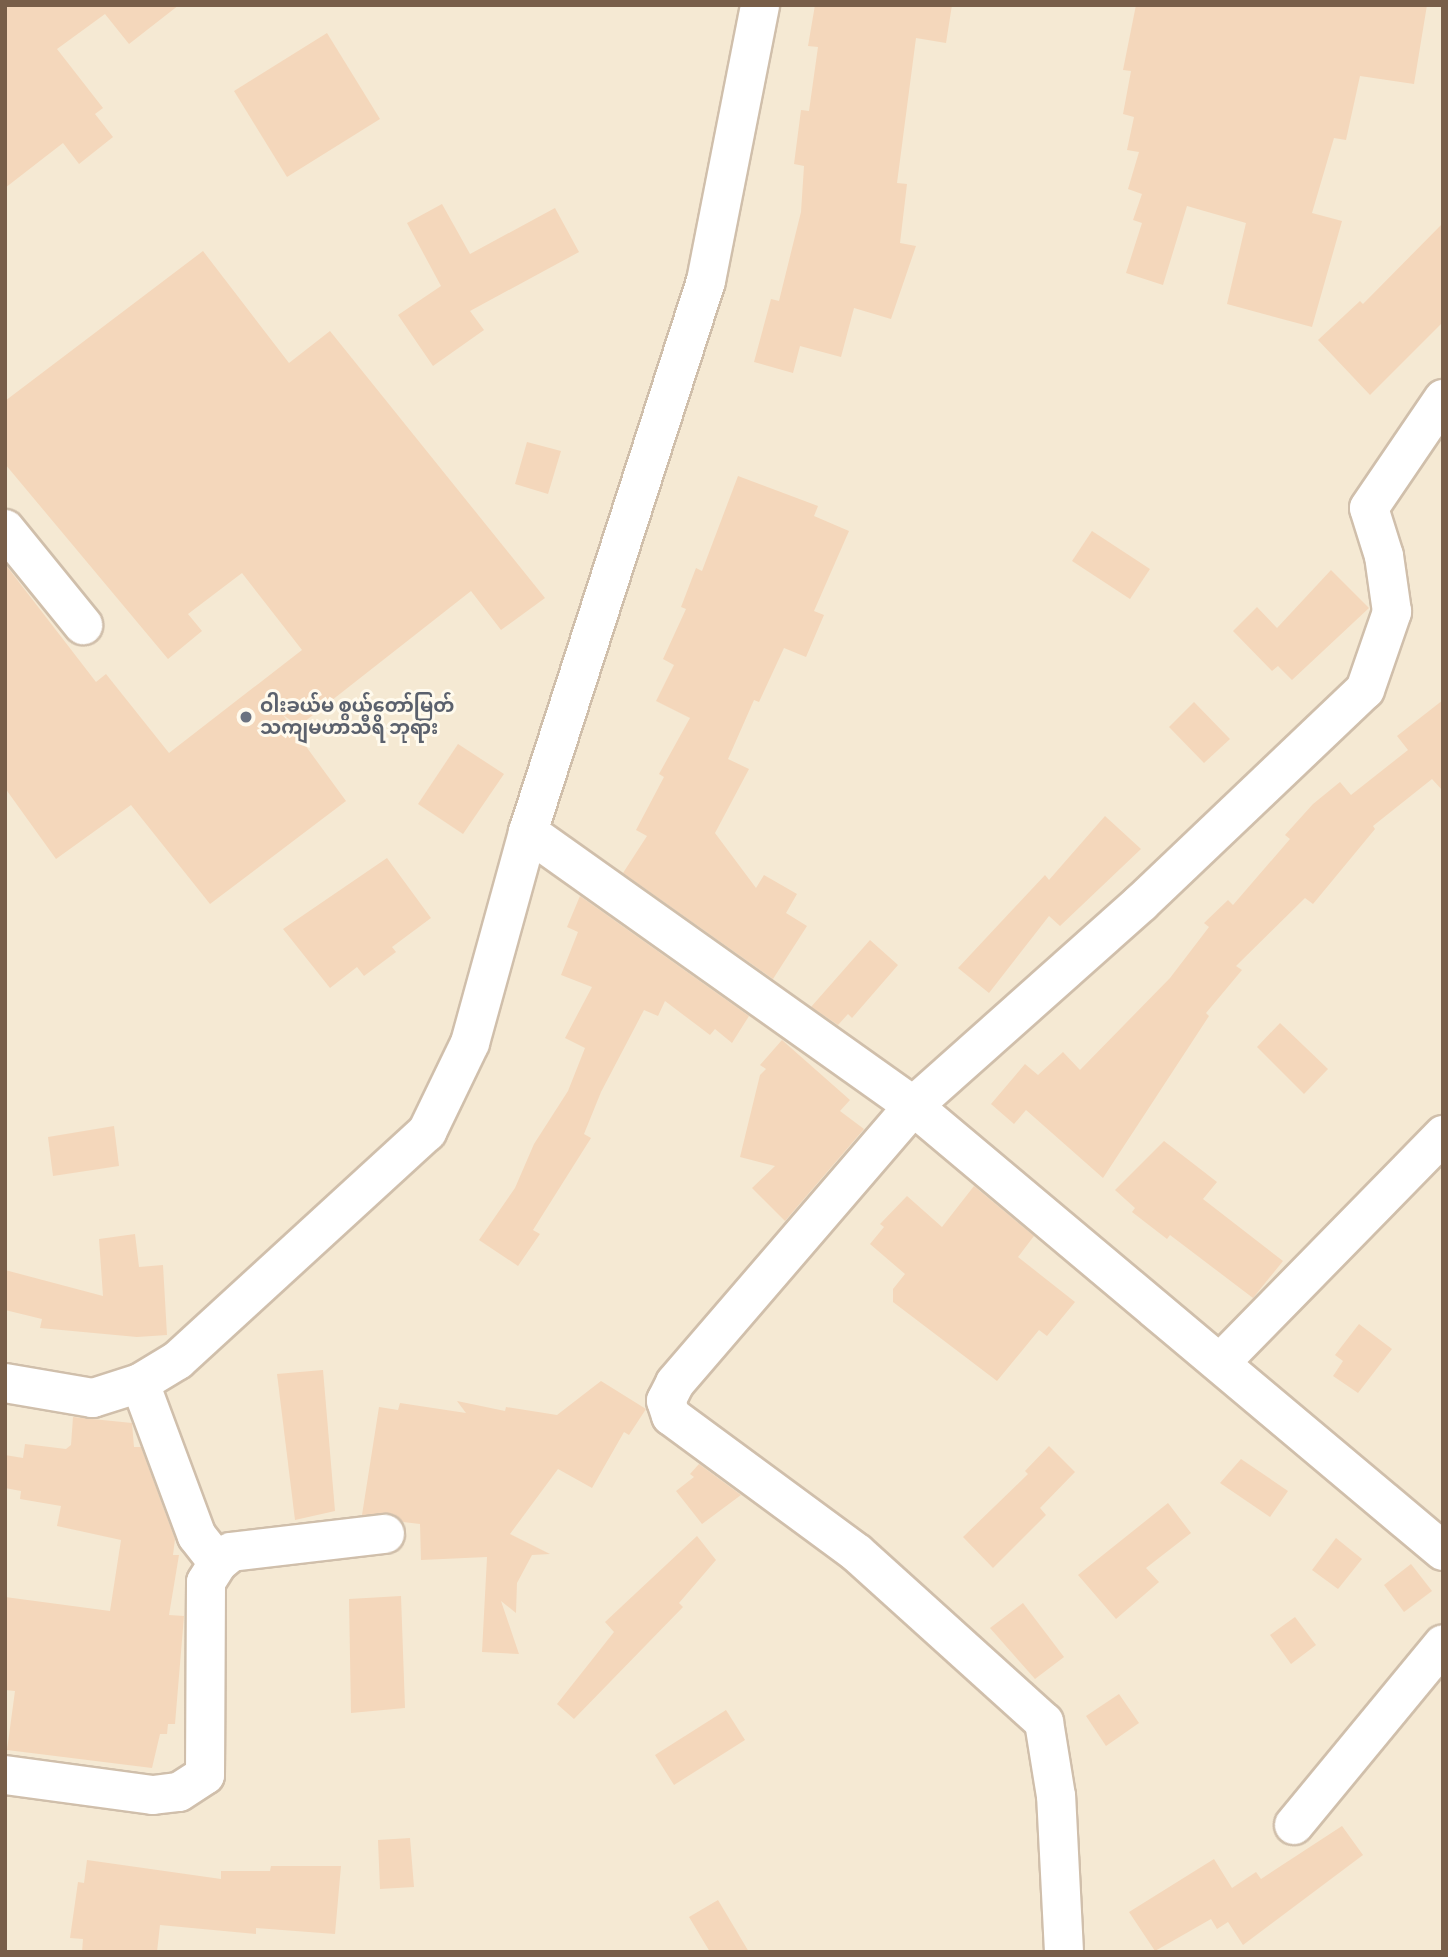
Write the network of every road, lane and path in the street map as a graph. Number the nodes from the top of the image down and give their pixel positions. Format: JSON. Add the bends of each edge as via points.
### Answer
{"nodes":[{"id":1,"x":761,"y":5,"type":"edge"},
{"id":2,"x":1443,"y":399,"type":"edge"},
{"id":3,"x":5,"y":529,"type":"edge"},
{"id":4,"x":83,"y":625,"type":"dead end"},
{"id":5,"x":528,"y":832,"type":"junction"},
{"id":6,"x":913,"y":1106,"type":"junction"},
{"id":7,"x":1443,"y":1135,"type":"edge"},
{"id":8,"x":1221,"y":1362,"type":"junction"},
{"id":9,"x":5,"y":1383,"type":"edge"},
{"id":10,"x":140,"y":1383,"type":"junction"},
{"id":11,"x":384,"y":1534,"type":"dead end"},
{"id":12,"x":1443,"y":1551,"type":"edge"},
{"id":13,"x":218,"y":1563,"type":"junction"},
{"id":14,"x":1443,"y":1644,"type":"edge"},
{"id":15,"x":5,"y":1775,"type":"edge"},
{"id":16,"x":1294,"y":1825,"type":"dead end"},
{"id":17,"x":1064,"y":1952,"type":"edge"}],
"edges":[{"from":1,"to":5,"type":"street","via":[[706,281]]},
{"from":2,"to":6,"type":"street","via":[[1368,508],[1384,556],[1392,612],[1365,690],[1142,903]]},
{"from":3,"to":4,"type":"street"},
{"from":5,"to":6,"type":"street"},
{"from":5,"to":10,"type":"street","via":[[470,1043],[427,1132],[178,1360]]},
{"from":6,"to":8,"type":"street"},
{"from":6,"to":17,"type":"street","via":[[675,1383],[666,1401],[671,1416],[857,1553],[1044,1722],[1056,1796]]},
{"from":7,"to":8,"type":"street"},
{"from":8,"to":12,"type":"street"},
{"from":9,"to":10,"type":"street","via":[[93,1398]]},
{"from":10,"to":13,"type":"street","via":[[197,1536]]},
{"from":11,"to":13,"type":"street","via":[[231,1552]]},
{"from":13,"to":15,"type":"street","via":[[206,1582],[205,1774],[178,1792],[153,1796]]},
{"from":14,"to":16,"type":"street"}]}
